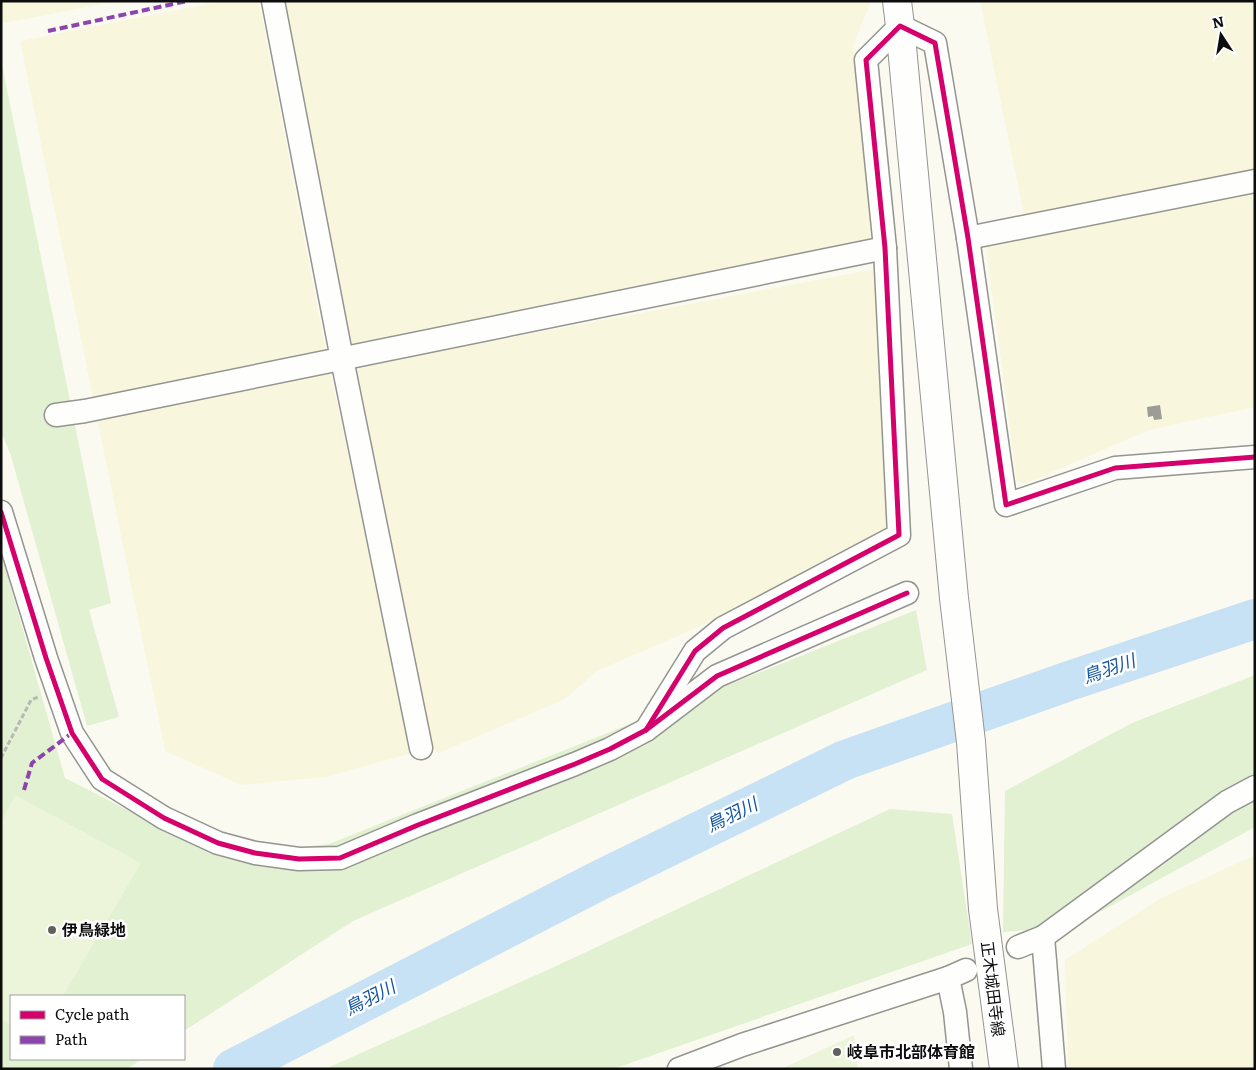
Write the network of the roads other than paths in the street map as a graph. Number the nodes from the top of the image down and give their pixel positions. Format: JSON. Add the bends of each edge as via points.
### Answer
{"nodes":[{"id":1,"x":273,"y":1,"type":"edge"},
{"id":2,"x":898,"y":14,"type":"edge"},
{"id":3,"x":1255,"y":181,"type":"edge"},
{"id":4,"x":968,"y":238,"type":"junction"},
{"id":5,"x":885,"y":248,"type":"junction"},
{"id":6,"x":342,"y":359,"type":"junction"},
{"id":7,"x":56,"y":416,"type":"dead end"},
{"id":8,"x":1255,"y":457,"type":"edge"},
{"id":9,"x":1,"y":512,"type":"edge"},
{"id":10,"x":906,"y":593,"type":"dead end"},
{"id":11,"x":646,"y":730,"type":"junction"},
{"id":12,"x":421,"y":748,"type":"dead end"},
{"id":13,"x":1255,"y":787,"type":"edge"},
{"id":14,"x":1042,"y":937,"type":"junction"},
{"id":15,"x":1018,"y":947,"type":"dead end"},
{"id":16,"x":679,"y":1069,"type":"edge"},
{"id":17,"x":961,"y":1069,"type":"edge"},
{"id":18,"x":1004,"y":1069,"type":"edge"},
{"id":19,"x":1054,"y":1069,"type":"edge"}],
"edges":[{"from":1,"to":6,"type":"street"},
{"from":2,"to":4,"type":"street","via":[[935,43]]},
{"from":2,"to":5,"type":"street","via":[[866,60]]},
{"from":2,"to":18,"type":"street","name":"正木城田寺線","via":[[954,598],[971,742],[983,909]]},
{"from":3,"to":4,"type":"street"},
{"from":4,"to":8,"type":"street","via":[[1006,505],[1115,468]]},
{"from":5,"to":6,"type":"street"},
{"from":5,"to":11,"type":"street","via":[[899,536],[723,628],[695,651]]},
{"from":6,"to":7,"type":"street"},
{"from":6,"to":12,"type":"street"},
{"from":9,"to":11,"type":"street","via":[[72,733],[102,779],[164,818],[218,843],[255,853],[299,859],[340,858],[575,764]]},
{"from":10,"to":11,"type":"street","via":[[717,676]]},
{"from":13,"to":14,"type":"street","via":[[1227,802]]},
{"from":14,"to":15,"type":"street"},
{"from":14,"to":19,"type":"street"},
{"from":16,"to":17,"type":"street","via":[[957,974],[956,1012]]}]}
